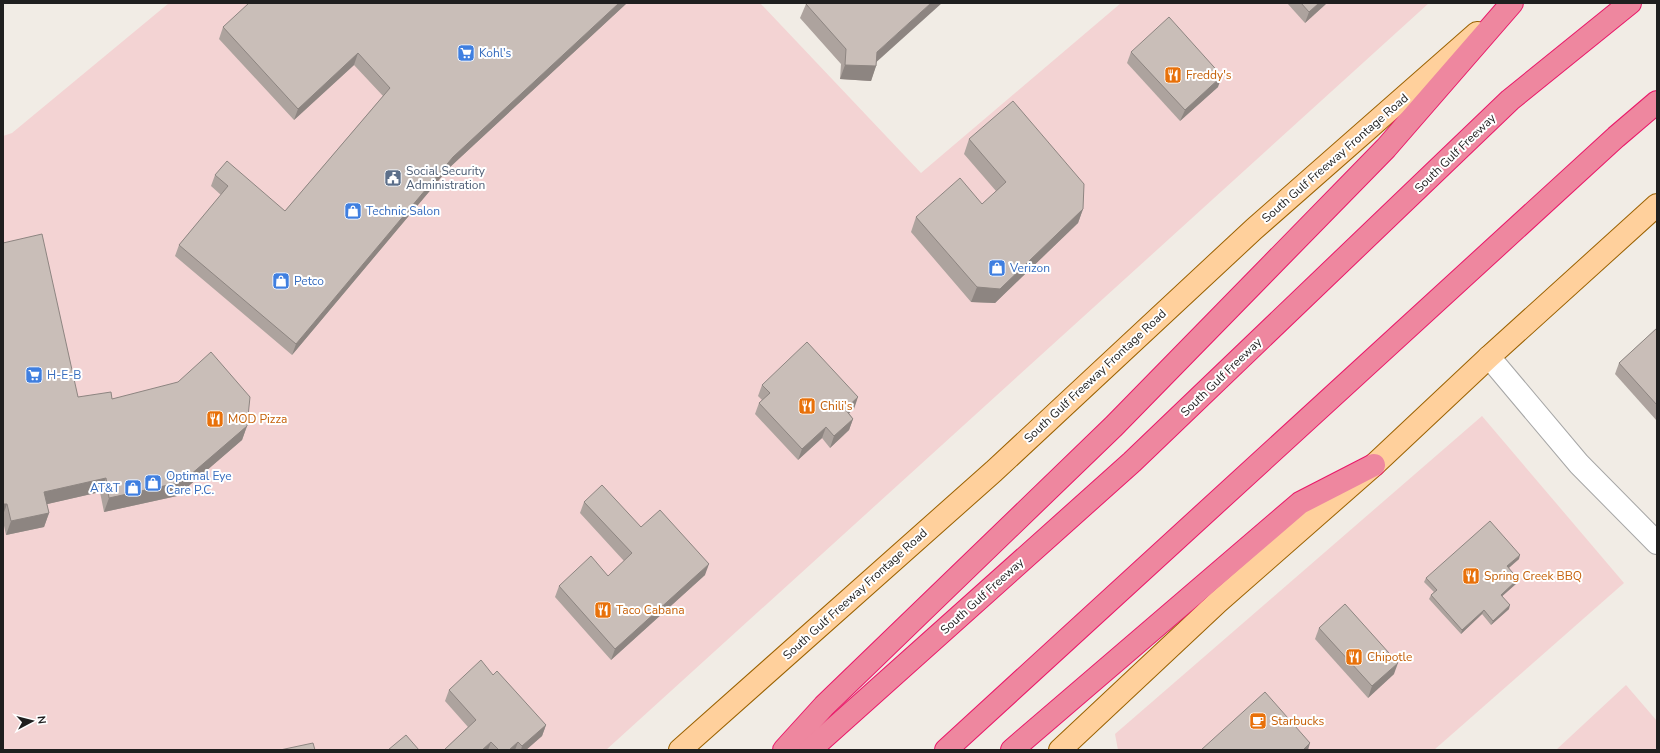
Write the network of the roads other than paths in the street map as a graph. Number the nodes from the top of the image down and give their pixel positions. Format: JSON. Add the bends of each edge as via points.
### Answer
{"nodes":[{"id":1,"x":1511,"y":3,"type":"edge"},
{"id":2,"x":1630,"y":3,"type":"edge"},
{"id":3,"x":1657,"y":102,"type":"edge"},
{"id":4,"x":1657,"y":205,"type":"edge"},
{"id":5,"x":1489,"y":357,"type":"junction"},
{"id":6,"x":1374,"y":465,"type":"junction"},
{"id":7,"x":1657,"y":543,"type":"edge"},
{"id":8,"x":680,"y":750,"type":"edge"},
{"id":9,"x":784,"y":750,"type":"edge"},
{"id":10,"x":810,"y":750,"type":"edge"},
{"id":11,"x":946,"y":750,"type":"edge"},
{"id":12,"x":1012,"y":750,"type":"edge"},
{"id":13,"x":1060,"y":750,"type":"edge"}],
"edges":[{"from":1,"to":8,"type":"main road","name":"South Gulf Freeway Frontage Road","via":[[1254,229],[994,471]]},
{"from":1,"to":9,"type":"highway","via":[[1380,154],[1114,426],[824,706]]},
{"from":2,"to":10,"type":"highway","name":"South Gulf Freeway","via":[[1510,100],[1132,462]]},
{"from":3,"to":11,"type":"highway","via":[[1610,142]]},
{"from":4,"to":5,"type":"main road"},
{"from":5,"to":6,"type":"main road"},
{"from":5,"to":7,"type":"street","via":[[1579,464]]},
{"from":6,"to":12,"type":"highway","via":[[1300,503]]},
{"from":6,"to":13,"type":"main road","via":[[1218,602]]}]}
